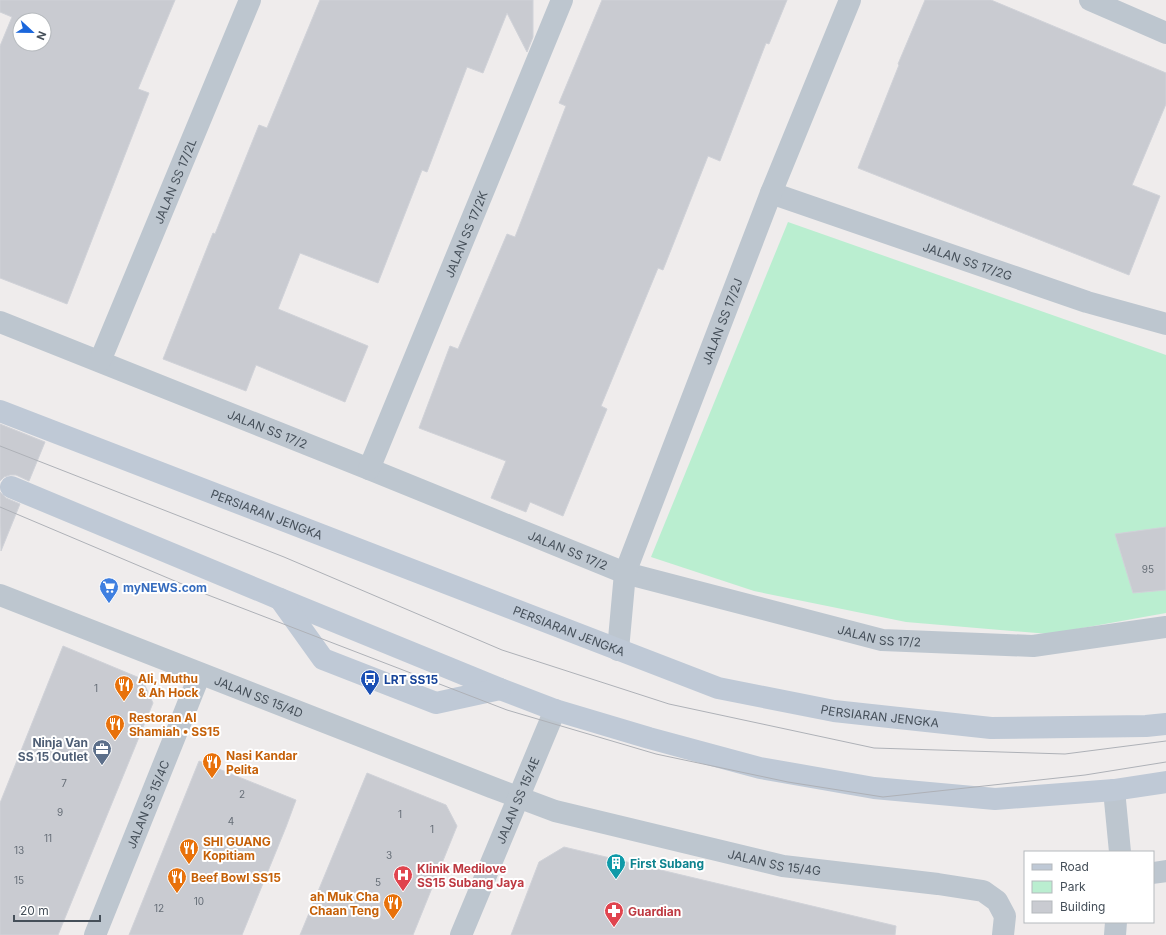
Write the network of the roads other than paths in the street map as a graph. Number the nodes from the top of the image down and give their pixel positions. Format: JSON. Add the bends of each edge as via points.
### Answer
{"nodes":[{"id":1,"x":250,"y":0,"type":"edge"},
{"id":2,"x":562,"y":0,"type":"edge"},
{"id":3,"x":850,"y":0,"type":"edge"},
{"id":4,"x":1097,"y":1,"type":"edge"},
{"id":5,"x":1166,"y":32,"type":"edge"},
{"id":6,"x":771,"y":193,"type":"junction"},
{"id":7,"x":0,"y":322,"type":"edge"},
{"id":8,"x":1166,"y":324,"type":"edge"},
{"id":9,"x":100,"y":361,"type":"junction"},
{"id":10,"x":0,"y":411,"type":"edge"},
{"id":11,"x":370,"y":469,"type":"junction"},
{"id":12,"x":11,"y":487,"type":"dead end"},
{"id":13,"x":625,"y":573,"type":"junction"},
{"id":14,"x":0,"y":595,"type":"edge"},
{"id":15,"x":280,"y":599,"type":"junction"},
{"id":16,"x":1166,"y":627,"type":"edge"},
{"id":17,"x":618,"y":650,"type":"junction"},
{"id":18,"x":200,"y":674,"type":"junction"},
{"id":19,"x":500,"y":689,"type":"junction"},
{"id":20,"x":555,"y":710,"type":"junction"},
{"id":21,"x":1166,"y":724,"type":"edge"},
{"id":22,"x":1166,"y":782,"type":"edge"},
{"id":23,"x":1114,"y":790,"type":"junction"},
{"id":24,"x":518,"y":798,"type":"junction"},
{"id":25,"x":1120,"y":851,"type":"edge"},
{"id":26,"x":1166,"y":871,"type":"edge"},
{"id":27,"x":1154,"y":873,"type":"edge"},
{"id":28,"x":1116,"y":923,"type":"edge"},
{"id":29,"x":95,"y":935,"type":"edge"},
{"id":30,"x":461,"y":935,"type":"edge"},
{"id":31,"x":1004,"y":935,"type":"edge"},
{"id":32,"x":1115,"y":935,"type":"edge"}],
"edges":[{"from":1,"to":9,"type":"street","name":"JALAN SS 17/2L"},
{"from":2,"to":11,"type":"street","name":"JALAN SS 17/2K"},
{"from":3,"to":6,"type":"street","name":"JALAN SS 17/2J"},
{"from":4,"to":5,"type":"street"},
{"from":6,"to":8,"type":"street","name":"JALAN SS 17/2G","via":[[1087,302]]},
{"from":6,"to":13,"type":"street","name":"JALAN SS 17/2J"},
{"from":7,"to":9,"type":"street","name":"JALAN SS 17/2"},
{"from":9,"to":11,"type":"street","name":"JALAN SS 17/2"},
{"from":10,"to":17,"type":"main road","name":"PERSIARAN JENGKA"},
{"from":11,"to":13,"type":"street","name":"JALAN SS 17/2"},
{"from":12,"to":15,"type":"main road"},
{"from":13,"to":16,"type":"street","name":"JALAN SS 17/2","via":[[882,640],[1033,646]]},
{"from":13,"to":17,"type":"street","name":"JALAN SS 17/2J"},
{"from":14,"to":18,"type":"street","name":"JALAN SS 15/4D"},
{"from":15,"to":19,"type":"main road"},
{"from":15,"to":19,"type":"main road","via":[[323,660],[436,703]]},
{"from":17,"to":21,"type":"main road","name":"PERSIARAN JENGKA","via":[[718,688],[834,711],[991,728]]},
{"from":18,"to":24,"type":"street","name":"JALAN SS 15/4D"},
{"from":18,"to":29,"type":"street","name":"JALAN SS 15/4C"},
{"from":19,"to":20,"type":"main road"},
{"from":20,"to":23,"type":"main road","via":[[760,768],[874,788],[995,799]]},
{"from":20,"to":24,"type":"street","name":"JALAN SS 15/4E"},
{"from":22,"to":23,"type":"main road"},
{"from":23,"to":25,"type":"street"},
{"from":24,"to":30,"type":"street","name":"JALAN SS 15/4E"},
{"from":24,"to":31,"type":"street","name":"JALAN SS 15/4G","via":[[555,811],[783,866],[983,891],[997,901],[1005,916]]},
{"from":26,"to":27,"type":"street"},
{"from":28,"to":32,"type":"street"}]}
